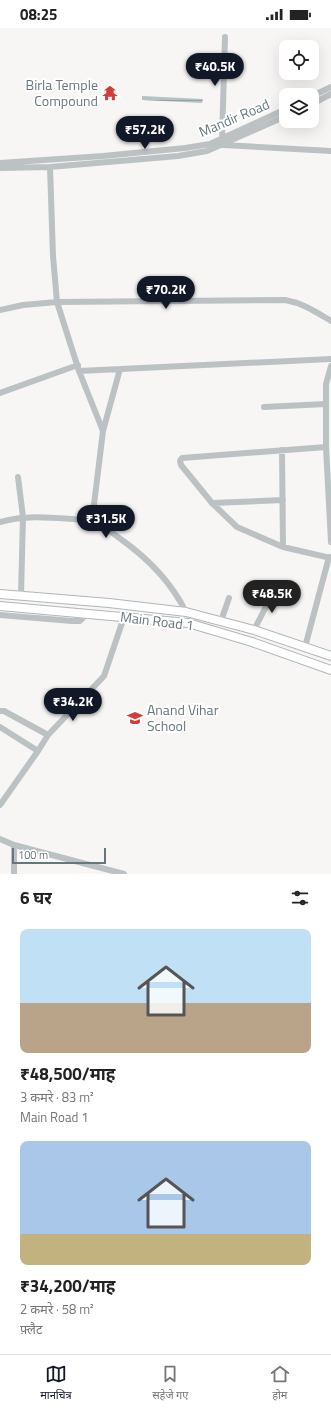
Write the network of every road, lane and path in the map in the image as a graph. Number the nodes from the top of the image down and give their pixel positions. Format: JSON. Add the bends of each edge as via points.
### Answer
{"nodes":[{"id":1,"x":225,"y":37,"type":"dead end"},
{"id":2,"x":331,"y":87,"type":"edge"},
{"id":3,"x":319,"y":93,"type":"edge"},
{"id":4,"x":331,"y":94,"type":"edge"},
{"id":5,"x":319,"y":100,"type":"edge"},
{"id":6,"x":279,"y":113,"type":"edge"},
{"id":7,"x":279,"y":119,"type":"edge"},
{"id":8,"x":222,"y":142,"type":"junction"},
{"id":9,"x":331,"y":151,"type":"edge"},
{"id":10,"x":0,"y":162,"type":"edge"},
{"id":11,"x":50,"y":167,"type":"junction"},
{"id":12,"x":0,"y":168,"type":"edge"},
{"id":13,"x":57,"y":302,"type":"junction"},
{"id":14,"x":0,"y":310,"type":"edge"},
{"id":15,"x":331,"y":321,"type":"edge"},
{"id":16,"x":331,"y":358,"type":"edge"},
{"id":17,"x":331,"y":366,"type":"edge"},
{"id":18,"x":78,"y":368,"type":"junction"},
{"id":19,"x":120,"y":370,"type":"junction"},
{"id":20,"x":0,"y":393,"type":"edge"},
{"id":21,"x":326,"y":404,"type":"junction"},
{"id":22,"x":264,"y":407,"type":"dead end"},
{"id":23,"x":103,"y":432,"type":"junction"},
{"id":24,"x":326,"y":447,"type":"junction"},
{"id":25,"x":282,"y":450,"type":"junction"},
{"id":26,"x":18,"y":477,"type":"dead end"},
{"id":27,"x":283,"y":500,"type":"junction"},
{"id":28,"x":212,"y":503,"type":"junction"},
{"id":29,"x":23,"y":517,"type":"junction"},
{"id":30,"x":92,"y":521,"type":"junction"},
{"id":31,"x":0,"y":522,"type":"edge"},
{"id":32,"x":331,"y":542,"type":"edge"},
{"id":33,"x":283,"y":547,"type":"junction"},
{"id":34,"x":330,"y":558,"type":"edge"},
{"id":35,"x":274,"y":591,"type":"dead end"},
{"id":36,"x":0,"y":594,"type":"edge"},
{"id":37,"x":21,"y":595,"type":"junction"},
{"id":38,"x":230,"y":598,"type":"dead end"},
{"id":39,"x":0,"y":606,"type":"edge"},
{"id":40,"x":186,"y":612,"type":"junction"},
{"id":41,"x":88,"y":613,"type":"junction"},
{"id":42,"x":0,"y":616,"type":"edge"},
{"id":43,"x":124,"y":617,"type":"junction"},
{"id":44,"x":221,"y":621,"type":"junction"},
{"id":45,"x":254,"y":630,"type":"junction"},
{"id":46,"x":305,"y":647,"type":"junction"},
{"id":47,"x":331,"y":656,"type":"edge"},
{"id":48,"x":331,"y":670,"type":"edge"},
{"id":49,"x":0,"y":711,"type":"edge"},
{"id":50,"x":0,"y":726,"type":"edge"},
{"id":51,"x":48,"y":735,"type":"junction"},
{"id":52,"x":38,"y":751,"type":"junction"},
{"id":53,"x":0,"y":805,"type":"edge"},
{"id":54,"x":0,"y":839,"type":"edge"},
{"id":55,"x":14,"y":845,"type":"junction"},
{"id":56,"x":14,"y":874,"type":"edge"},
{"id":57,"x":124,"y":874,"type":"edge"}],
"edges":[{"from":1,"to":8,"type":"street"},
{"from":2,"to":3,"type":"street"},
{"from":4,"to":5,"type":"street"},
{"from":6,"to":8,"type":"street","name":"Mandir Road"},
{"from":7,"to":8,"type":"street","name":"Mandir Road"},
{"from":8,"to":9,"type":"street"},
{"from":8,"to":10,"type":"street","name":"Mandir Road","via":[[104,156]]},
{"from":8,"to":11,"type":"street","name":"Mandir Road","via":[[207,151],[178,156]]},
{"from":11,"to":12,"type":"street","name":"Mandir Road"},
{"from":11,"to":13,"type":"street"},
{"from":13,"to":14,"type":"street"},
{"from":13,"to":15,"type":"street","via":[[285,300],[306,306]]},
{"from":13,"to":18,"type":"street"},
{"from":16,"to":19,"type":"street"},
{"from":17,"to":21,"type":"street","via":[[326,384]]},
{"from":18,"to":19,"type":"street"},
{"from":18,"to":20,"type":"street"},
{"from":18,"to":23,"type":"street"},
{"from":19,"to":23,"type":"street"},
{"from":21,"to":22,"type":"street"},
{"from":21,"to":24,"type":"street"},
{"from":23,"to":30,"type":"street"},
{"from":24,"to":25,"type":"street"},
{"from":24,"to":32,"type":"street"},
{"from":25,"to":27,"type":"street"},
{"from":25,"to":28,"type":"street","via":[[182,458],[181,465]]},
{"from":26,"to":29,"type":"street"},
{"from":27,"to":28,"type":"street"},
{"from":27,"to":33,"type":"street"},
{"from":28,"to":33,"type":"street","via":[[237,527]]},
{"from":29,"to":30,"type":"street","via":[[44,516]]},
{"from":29,"to":31,"type":"street"},
{"from":29,"to":37,"type":"street"},
{"from":30,"to":40,"type":"street","via":[[108,529],[142,554],[159,571]]},
{"from":33,"to":34,"type":"street"},
{"from":34,"to":46,"type":"street"},
{"from":35,"to":45,"type":"street"},
{"from":36,"to":37,"type":"main road","name":"Main Road 1"},
{"from":37,"to":40,"type":"main road","name":"Main Road 1"},
{"from":38,"to":44,"type":"street"},
{"from":39,"to":41,"type":"main road","name":"Main Road 1"},
{"from":40,"to":44,"type":"main road","name":"Main Road 1"},
{"from":41,"to":42,"type":"street","via":[[80,621]]},
{"from":41,"to":43,"type":"main road","name":"Main Road 1"},
{"from":43,"to":48,"type":"main road","name":"Main Road 1","via":[[188,623]]},
{"from":43,"to":51,"type":"street","via":[[104,676]]},
{"from":44,"to":45,"type":"main road","name":"Main Road 1"},
{"from":45,"to":46,"type":"main road","name":"Main Road 1"},
{"from":46,"to":47,"type":"main road","name":"Main Road 1"},
{"from":49,"to":51,"type":"street"},
{"from":50,"to":52,"type":"street"},
{"from":51,"to":52,"type":"street"},
{"from":52,"to":53,"type":"street"},
{"from":54,"to":55,"type":"street"},
{"from":55,"to":56,"type":"street"},
{"from":55,"to":57,"type":"street"}]}
